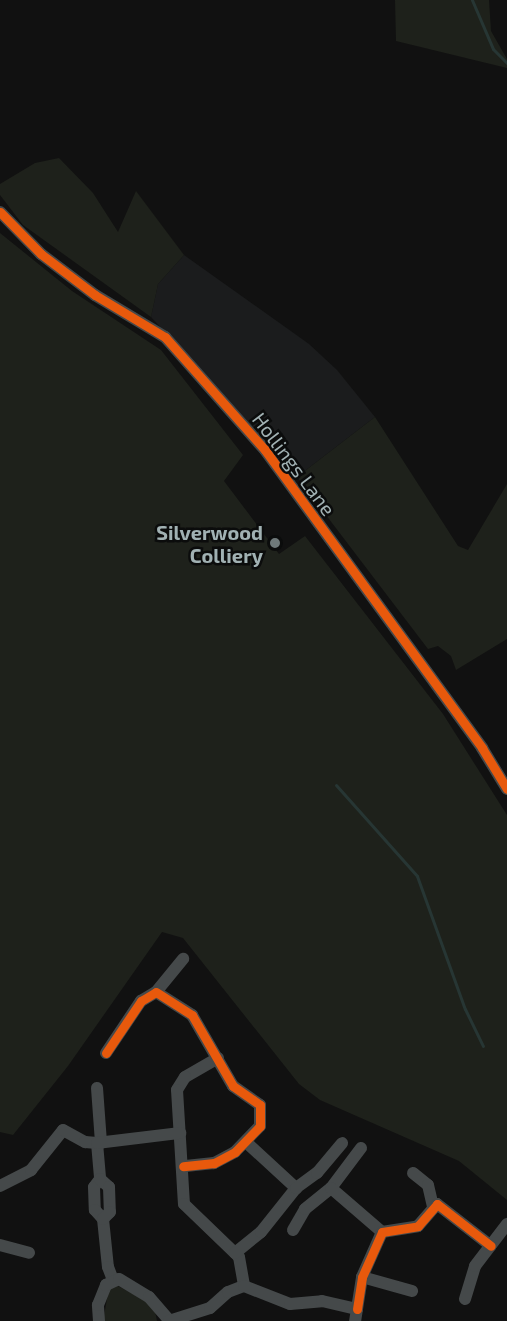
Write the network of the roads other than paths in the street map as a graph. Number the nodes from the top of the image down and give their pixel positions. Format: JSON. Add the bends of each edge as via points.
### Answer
{"nodes":[{"id":1,"x":0,"y":212,"type":"edge"},
{"id":2,"x":507,"y":789,"type":"edge"},
{"id":3,"x":183,"y":959,"type":"dead end"},
{"id":4,"x":156,"y":992,"type":"junction"},
{"id":5,"x":106,"y":1053,"type":"dead end"},
{"id":6,"x":218,"y":1058,"type":"junction"},
{"id":7,"x":97,"y":1088,"type":"dead end"},
{"id":8,"x":180,"y":1133,"type":"junction"},
{"id":9,"x":99,"y":1143,"type":"junction"},
{"id":10,"x":247,"y":1143,"type":"junction"},
{"id":11,"x":342,"y":1143,"type":"dead end"},
{"id":12,"x":361,"y":1148,"type":"dead end"},
{"id":13,"x":183,"y":1166,"type":"junction"},
{"id":14,"x":412,"y":1173,"type":"dead end"},
{"id":15,"x":0,"y":1186,"type":"edge"},
{"id":16,"x":297,"y":1188,"type":"junction"},
{"id":17,"x":331,"y":1188,"type":"junction"},
{"id":18,"x":434,"y":1206,"type":"junction"},
{"id":19,"x":507,"y":1224,"type":"edge"},
{"id":20,"x":293,"y":1230,"type":"dead end"},
{"id":21,"x":382,"y":1233,"type":"junction"},
{"id":22,"x":0,"y":1245,"type":"edge"},
{"id":23,"x":491,"y":1246,"type":"junction"},
{"id":24,"x":29,"y":1253,"type":"dead end"},
{"id":25,"x":235,"y":1253,"type":"junction"},
{"id":26,"x":362,"y":1277,"type":"junction"},
{"id":27,"x":113,"y":1280,"type":"junction"},
{"id":28,"x":244,"y":1286,"type":"junction"},
{"id":29,"x":412,"y":1291,"type":"dead end"},
{"id":30,"x":465,"y":1299,"type":"dead end"},
{"id":31,"x":356,"y":1315,"type":"edge"},
{"id":32,"x":99,"y":1321,"type":"edge"},
{"id":33,"x":170,"y":1321,"type":"edge"}],
"edges":[{"from":1,"to":2,"type":"street","name":"Hollings Lane","via":[[41,255],[95,295],[165,337],[216,394],[265,450],[482,747]]},
{"from":3,"to":4,"type":"street"},
{"from":4,"to":5,"type":"street","via":[[141,1001]]},
{"from":4,"to":6,"type":"street","via":[[192,1015]]},
{"from":6,"to":8,"type":"street","via":[[179,1083]]},
{"from":6,"to":10,"type":"street","via":[[233,1086],[260,1105],[262,1122]]},
{"from":7,"to":9,"type":"street"},
{"from":8,"to":9,"type":"street"},
{"from":8,"to":13,"type":"street"},
{"from":9,"to":15,"type":"street","via":[[85,1142],[66,1130],[60,1131],[31,1170]]},
{"from":9,"to":27,"type":"street","via":[[100,1179],[109,1187],[110,1212],[103,1219]]},
{"from":10,"to":13,"type":"street","via":[[214,1163]]},
{"from":10,"to":16,"type":"street"},
{"from":11,"to":16,"type":"street","via":[[317,1173]]},
{"from":12,"to":17,"type":"street"},
{"from":13,"to":25,"type":"street","via":[[186,1209]]},
{"from":14,"to":18,"type":"street","via":[[428,1185]]},
{"from":16,"to":25,"type":"street","via":[[261,1232]]},
{"from":17,"to":20,"type":"street","via":[[305,1209]]},
{"from":17,"to":21,"type":"street"},
{"from":18,"to":21,"type":"street","via":[[418,1226]]},
{"from":18,"to":23,"type":"street","via":[[442,1205]]},
{"from":19,"to":23,"type":"street"},
{"from":21,"to":26,"type":"street"},
{"from":22,"to":24,"type":"street"},
{"from":23,"to":30,"type":"street","via":[[475,1266]]},
{"from":25,"to":28,"type":"street"},
{"from":26,"to":29,"type":"street"},
{"from":26,"to":31,"type":"street"},
{"from":27,"to":32,"type":"street","via":[[101,1296]]},
{"from":27,"to":33,"type":"street","via":[[149,1297]]},
{"from":28,"to":31,"type":"street","via":[[290,1304],[322,1301]]},
{"from":28,"to":33,"type":"street","via":[[210,1308]]}]}
